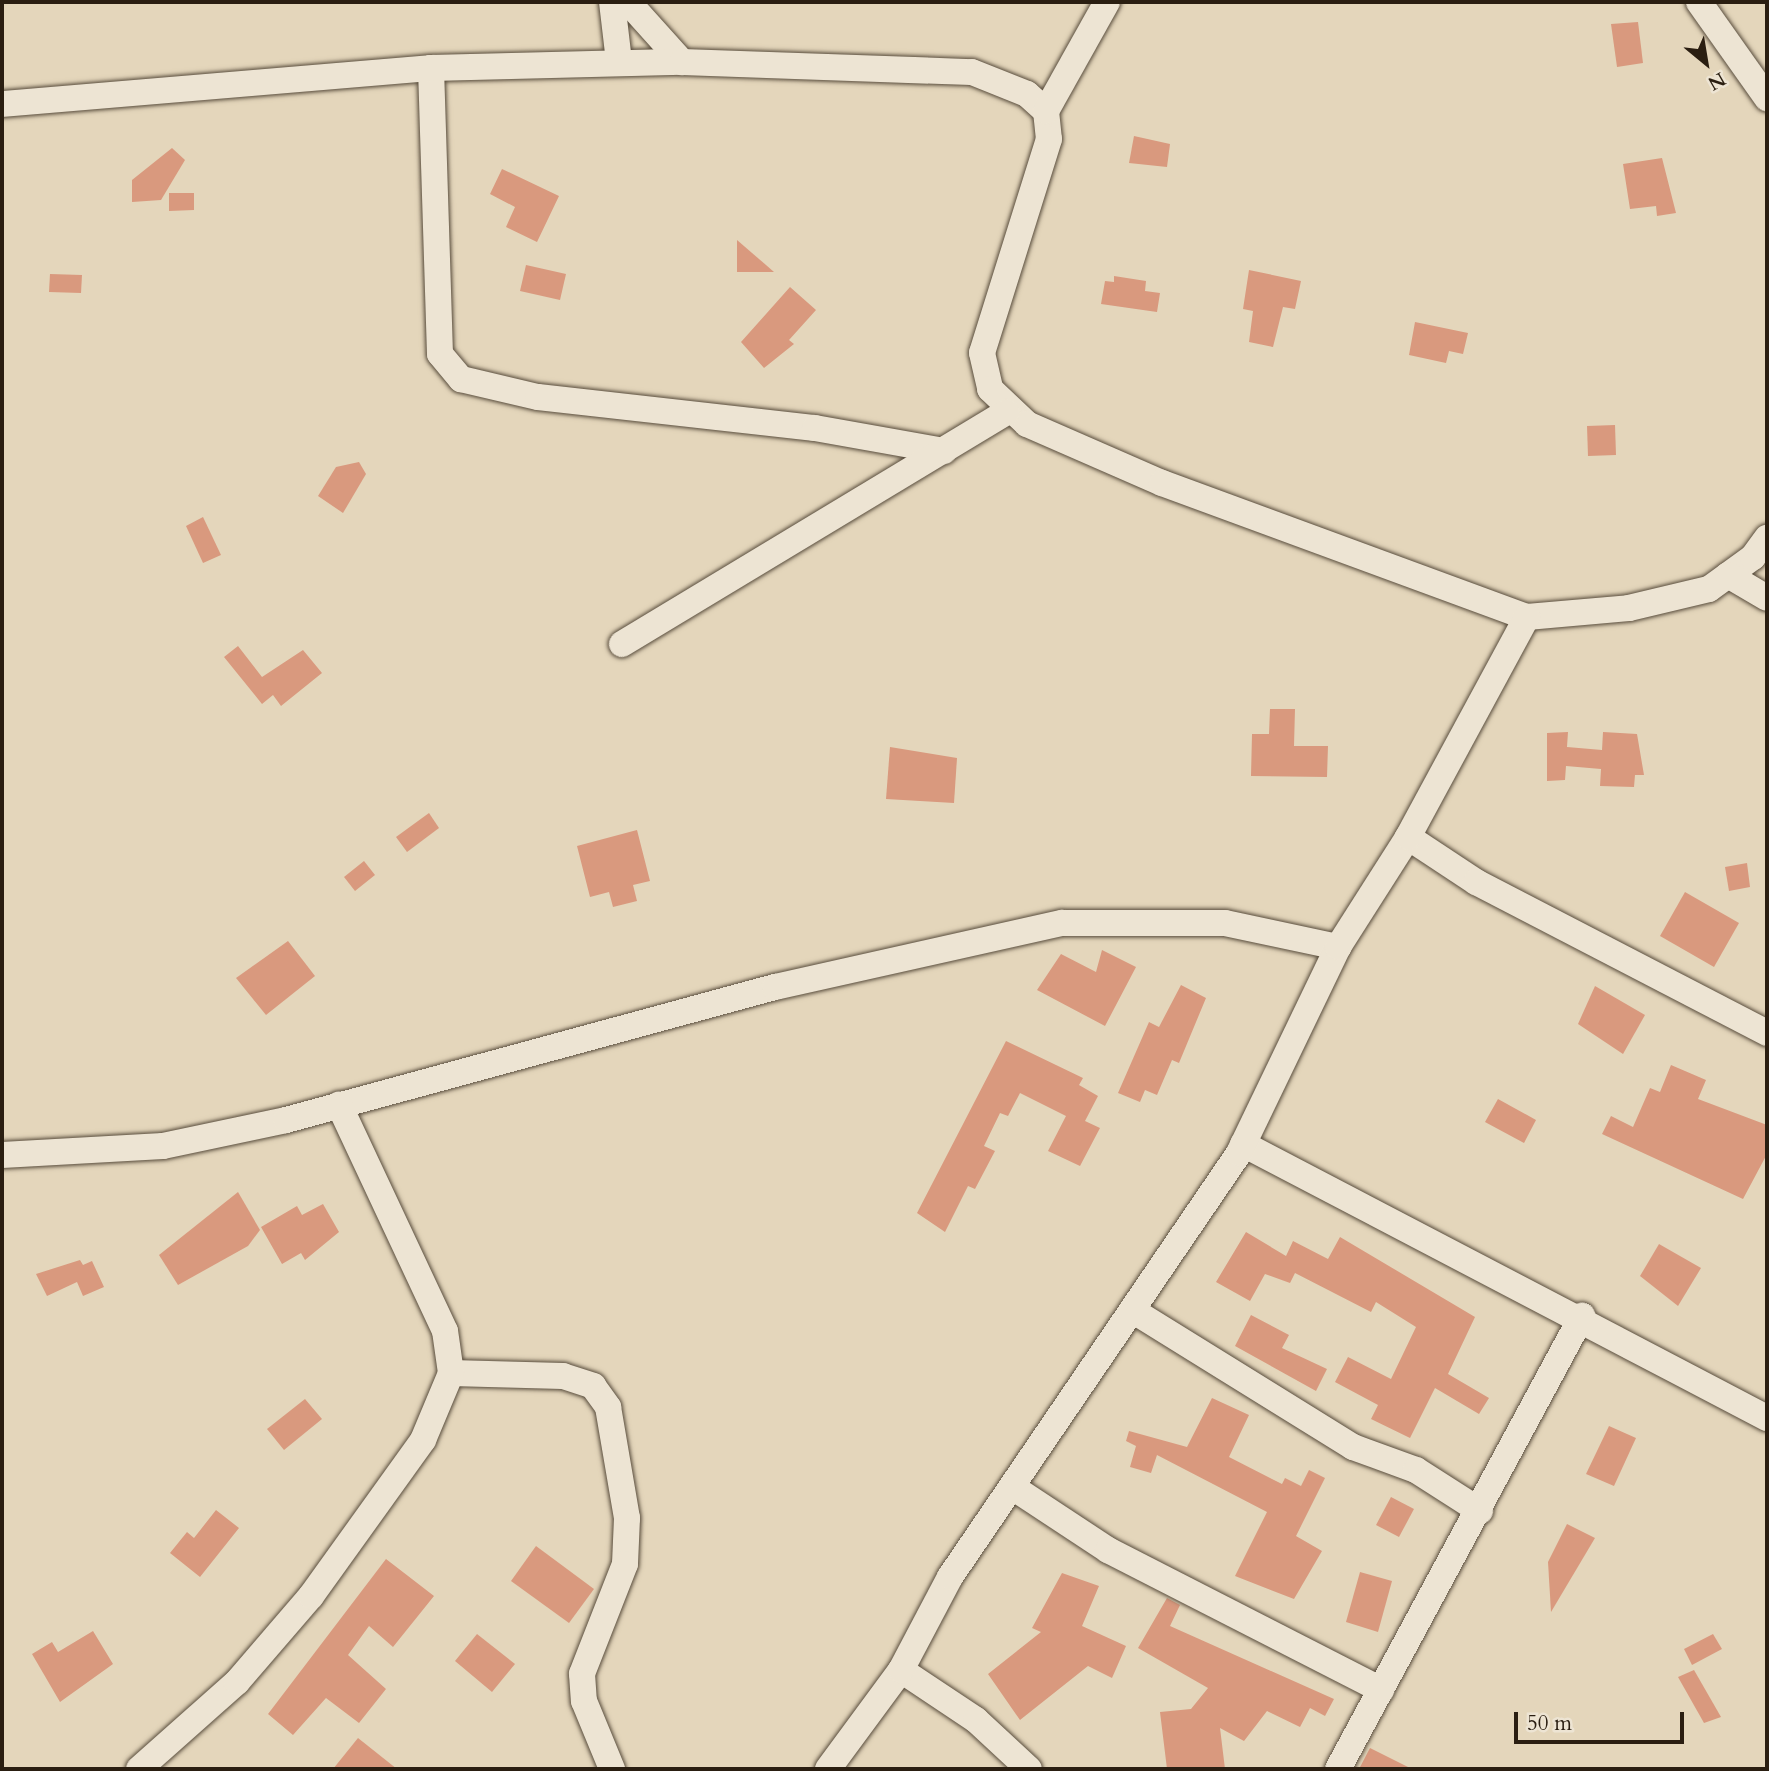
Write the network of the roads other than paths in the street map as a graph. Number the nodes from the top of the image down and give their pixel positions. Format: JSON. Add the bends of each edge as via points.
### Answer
{"nodes":[{"id":1,"x":612,"y":2,"type":"edge"},
{"id":2,"x":628,"y":2,"type":"edge"},
{"id":3,"x":1107,"y":2,"type":"edge"},
{"id":4,"x":1699,"y":2,"type":"edge"},
{"id":5,"x":619,"y":62,"type":"junction"},
{"id":6,"x":682,"y":62,"type":"junction"},
{"id":7,"x":431,"y":68,"type":"junction"},
{"id":8,"x":1767,"y":98,"type":"edge"},
{"id":9,"x":2,"y":104,"type":"edge"},
{"id":10,"x":1046,"y":111,"type":"junction"},
{"id":11,"x":1007,"y":412,"type":"junction"},
{"id":12,"x":944,"y":451,"type":"junction"},
{"id":13,"x":1767,"y":538,"type":"edge"},
{"id":14,"x":1728,"y":575,"type":"junction"},
{"id":15,"x":1767,"y":598,"type":"edge"},
{"id":16,"x":1527,"y":617,"type":"junction"},
{"id":17,"x":622,"y":644,"type":"dead end"},
{"id":18,"x":1408,"y":837,"type":"junction"},
{"id":19,"x":1338,"y":947,"type":"junction"},
{"id":20,"x":1767,"y":1033,"type":"edge"},
{"id":21,"x":339,"y":1105,"type":"junction"},
{"id":22,"x":1243,"y":1144,"type":"junction"},
{"id":23,"x":2,"y":1155,"type":"edge"},
{"id":24,"x":1132,"y":1310,"type":"junction"},
{"id":25,"x":1581,"y":1316,"type":"junction"},
{"id":26,"x":452,"y":1373,"type":"junction"},
{"id":27,"x":1767,"y":1418,"type":"edge"},
{"id":28,"x":1014,"y":1488,"type":"junction"},
{"id":29,"x":1480,"y":1511,"type":"junction"},
{"id":30,"x":901,"y":1670,"type":"junction"},
{"id":31,"x":1381,"y":1690,"type":"junction"},
{"id":32,"x":169,"y":1758,"type":"edge"},
{"id":33,"x":139,"y":1769,"type":"edge"},
{"id":34,"x":612,"y":1769,"type":"edge"},
{"id":35,"x":828,"y":1769,"type":"edge"},
{"id":36,"x":1029,"y":1769,"type":"edge"},
{"id":37,"x":1338,"y":1769,"type":"edge"}],
"edges":[{"from":1,"to":5,"type":"street"},
{"from":2,"to":6,"type":"street"},
{"from":3,"to":10,"type":"street"},
{"from":4,"to":8,"type":"street"},
{"from":5,"to":6,"type":"street"},
{"from":5,"to":7,"type":"street"},
{"from":6,"to":10,"type":"street","via":[[972,72],[1027,94]]},
{"from":7,"to":9,"type":"street"},
{"from":7,"to":12,"type":"street","via":[[440,354],[461,379],[538,397],[815,428]]},
{"from":10,"to":11,"type":"street","via":[[1049,139],[982,353],[990,389]]},
{"from":11,"to":12,"type":"street"},
{"from":11,"to":16,"type":"street","via":[[1126,469]]},
{"from":12,"to":17,"type":"street"},
{"from":13,"to":14,"type":"street"},
{"from":14,"to":15,"type":"street"},
{"from":14,"to":16,"type":"street","via":[[1709,589],[1629,608]]},
{"from":16,"to":18,"type":"street"},
{"from":18,"to":19,"type":"street"},
{"from":18,"to":20,"type":"street","via":[[1476,882]]},
{"from":19,"to":21,"type":"street","via":[[1226,923],[1062,923],[775,987]]},
{"from":19,"to":22,"type":"street"},
{"from":21,"to":23,"type":"street","via":[[163,1146]]},
{"from":21,"to":26,"type":"street","via":[[445,1331]]},
{"from":22,"to":24,"type":"street"},
{"from":22,"to":25,"type":"street","via":[[1467,1263]]},
{"from":24,"to":28,"type":"street"},
{"from":24,"to":29,"type":"street","via":[[1353,1447],[1416,1470]]},
{"from":25,"to":27,"type":"street"},
{"from":25,"to":29,"type":"street"},
{"from":26,"to":32,"type":"street","via":[[424,1440],[311,1596]]},
{"from":26,"to":34,"type":"street","via":[[562,1376],[593,1386],[608,1407],[627,1518],[625,1564],[582,1674],[584,1701]]},
{"from":28,"to":30,"type":"street","via":[[950,1577]]},
{"from":28,"to":31,"type":"street","via":[[1108,1550]]},
{"from":29,"to":31,"type":"street"},
{"from":30,"to":35,"type":"street"},
{"from":30,"to":36,"type":"street","via":[[976,1720]]},
{"from":31,"to":37,"type":"street"},
{"from":32,"to":33,"type":"street"}]}
